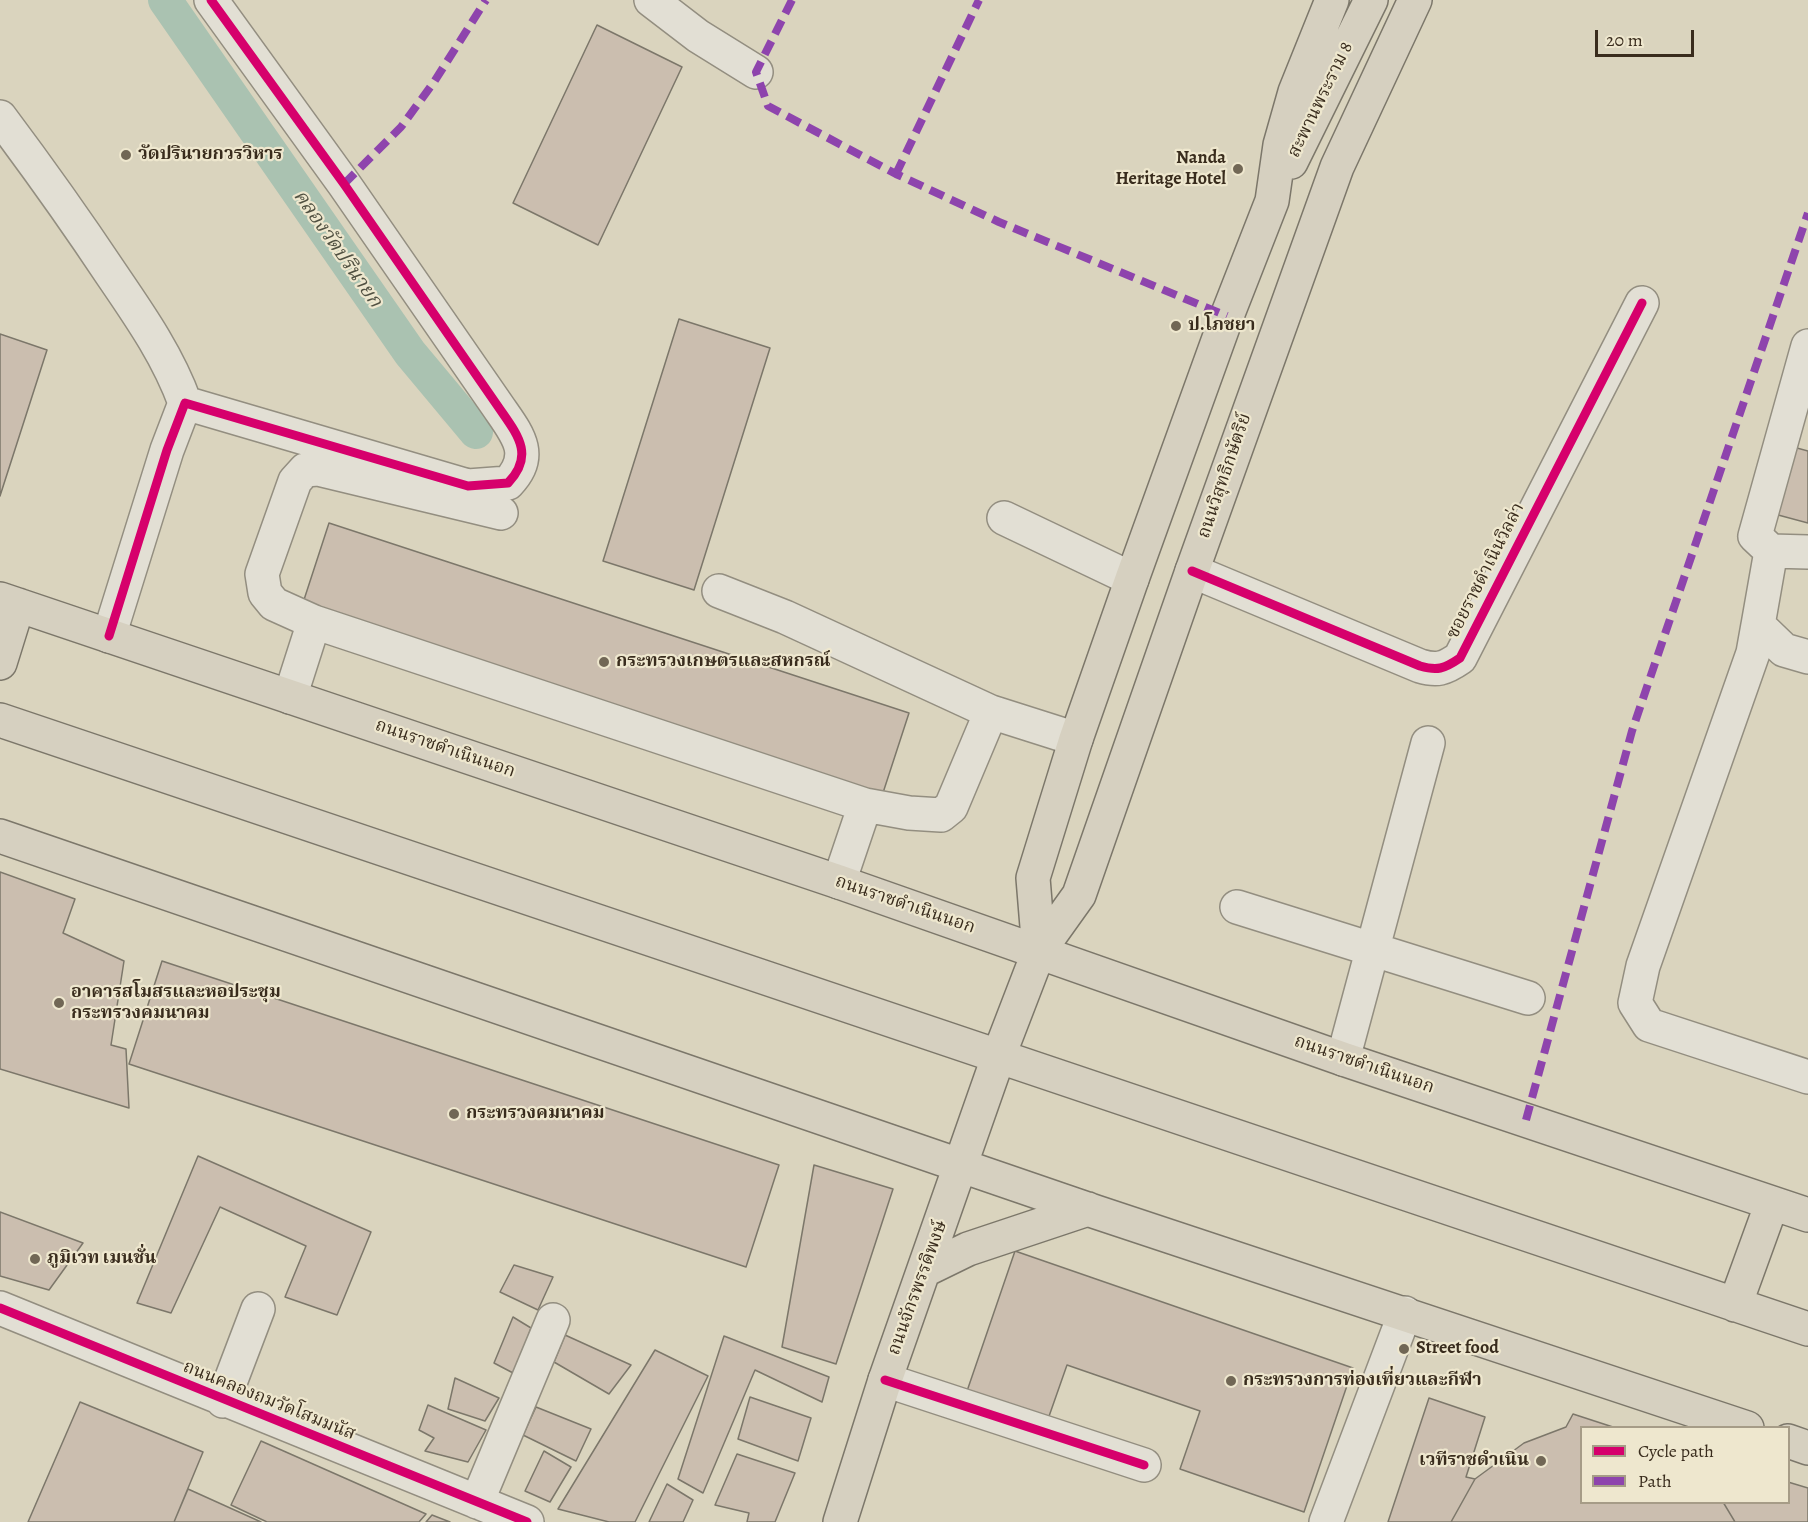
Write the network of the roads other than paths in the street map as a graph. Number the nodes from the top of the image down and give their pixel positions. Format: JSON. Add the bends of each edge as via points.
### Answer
{"nodes":[{"id":1,"x":211,"y":0,"type":"edge"},
{"id":2,"x":651,"y":0,"type":"edge"},
{"id":3,"x":1332,"y":0,"type":"edge"},
{"id":4,"x":1371,"y":0,"type":"edge"},
{"id":5,"x":1415,"y":0,"type":"edge"},
{"id":6,"x":756,"y":72,"type":"dead end"},
{"id":7,"x":0,"y":117,"type":"edge"},
{"id":8,"x":1272,"y":201,"type":"junction"},
{"id":9,"x":1642,"y":303,"type":"dead end"},
{"id":10,"x":1808,"y":346,"type":"edge"},
{"id":11,"x":185,"y":403,"type":"junction"},
{"id":12,"x":1798,"y":416,"type":"edge"},
{"id":13,"x":501,"y":513,"type":"dead end"},
{"id":14,"x":1004,"y":518,"type":"dead end"},
{"id":15,"x":1771,"y":551,"type":"junction"},
{"id":16,"x":1808,"y":552,"type":"edge"},
{"id":17,"x":1192,"y":571,"type":"junction"},
{"id":18,"x":1132,"y":579,"type":"junction"},
{"id":19,"x":719,"y":591,"type":"dead end"},
{"id":20,"x":9,"y":602,"type":"edge"},
{"id":21,"x":314,"y":622,"type":"junction"},
{"id":22,"x":1758,"y":625,"type":"junction"},
{"id":23,"x":109,"y":636,"type":"junction"},
{"id":24,"x":1808,"y":657,"type":"edge"},
{"id":25,"x":0,"y":663,"type":"edge"},
{"id":26,"x":290,"y":697,"type":"junction"},
{"id":27,"x":991,"y":712,"type":"junction"},
{"id":28,"x":0,"y":720,"type":"edge"},
{"id":29,"x":1076,"y":739,"type":"junction"},
{"id":30,"x":1428,"y":743,"type":"dead end"},
{"id":31,"x":864,"y":805,"type":"junction"},
{"id":32,"x":0,"y":836,"type":"edge"},
{"id":33,"x":839,"y":882,"type":"junction"},
{"id":34,"x":1237,"y":907,"type":"dead end"},
{"id":35,"x":1372,"y":950,"type":"junction"},
{"id":36,"x":1039,"y":951,"type":"junction"},
{"id":37,"x":1528,"y":998,"type":"dead end"},
{"id":38,"x":999,"y":1055,"type":"junction"},
{"id":39,"x":1343,"y":1059,"type":"junction"},
{"id":40,"x":1808,"y":1077,"type":"edge"},
{"id":41,"x":961,"y":1167,"type":"junction"},
{"id":42,"x":1772,"y":1203,"type":"junction"},
{"id":43,"x":1088,"y":1209,"type":"junction"},
{"id":44,"x":1808,"y":1215,"type":"edge"},
{"id":45,"x":925,"y":1270,"type":"junction"},
{"id":46,"x":1735,"y":1305,"type":"junction"},
{"id":47,"x":0,"y":1308,"type":"edge"},
{"id":48,"x":258,"y":1309,"type":"dead end"},
{"id":49,"x":1405,"y":1313,"type":"junction"},
{"id":50,"x":553,"y":1320,"type":"dead end"},
{"id":51,"x":1808,"y":1329,"type":"edge"},
{"id":52,"x":885,"y":1380,"type":"junction"},
{"id":53,"x":224,"y":1401,"type":"junction"},
{"id":54,"x":1742,"y":1426,"type":"edge"},
{"id":55,"x":1790,"y":1442,"type":"edge"},
{"id":56,"x":1808,"y":1448,"type":"edge"},
{"id":57,"x":1144,"y":1465,"type":"dead end"},
{"id":58,"x":477,"y":1502,"type":"junction"},
{"id":59,"x":527,"y":1522,"type":"edge"},
{"id":60,"x":840,"y":1522,"type":"edge"},
{"id":61,"x":1326,"y":1522,"type":"edge"}],
"edges":[{"from":1,"to":11,"type":"street","via":[[497,405],[519,438],[523,455],[520,470],[508,483],[468,486]]},
{"from":2,"to":6,"type":"street","via":[[698,36]]},
{"from":3,"to":8,"type":"main road","name":"ถนนวิสุทธิกษัตริย์","via":[[1294,92],[1280,145]]},
{"from":4,"to":8,"type":"main road","name":"สะพานพระราม 8"},
{"from":5,"to":17,"type":"main road","name":"ถนนวิสุทธิกษัตริย์","via":[[1337,167]]},
{"from":7,"to":11,"type":"street","via":[[153,335],[175,373]]},
{"from":8,"to":18,"type":"main road","name":"ถนนวิสุทธิกษัตริย์"},
{"from":9,"to":17,"type":"street","name":"ซอยราชดำเนินวิลล่า","via":[[1460,658],[1449,666],[1437,671],[1420,666]]},
{"from":10,"to":12,"type":"street"},
{"from":11,"to":23,"type":"street"},
{"from":12,"to":15,"type":"street","via":[[1755,536]]},
{"from":13,"to":21,"type":"street","via":[[318,469],[305,470],[296,481],[262,574],[265,593],[274,604]]},
{"from":14,"to":18,"type":"street"},
{"from":15,"to":16,"type":"street"},
{"from":15,"to":22,"type":"street"},
{"from":17,"to":36,"type":"main road","name":"ถนนวิสุทธิกษัตริย์","via":[[1079,895]]},
{"from":18,"to":29,"type":"main road","name":"ถนนวิสุทธิกษัตริย์"},
{"from":19,"to":27,"type":"street"},
{"from":20,"to":23,"type":"main road","name":"ถนนราชดำเนินนอก"},
{"from":20,"to":25,"type":"main road"},
{"from":21,"to":26,"type":"street"},
{"from":21,"to":31,"type":"street"},
{"from":22,"to":24,"type":"street","via":[[1784,650]]},
{"from":22,"to":40,"type":"street","via":[[1753,653],[1643,966],[1635,1003],[1649,1024]]},
{"from":23,"to":26,"type":"main road","name":"ถนนราชดำเนินนอก"},
{"from":26,"to":33,"type":"main road","name":"ถนนราชดำเนินนอก"},
{"from":27,"to":29,"type":"street"},
{"from":27,"to":31,"type":"street","via":[[951,807],[941,815]]},
{"from":28,"to":38,"type":"main road"},
{"from":29,"to":36,"type":"main road","name":"ถนนวิสุทธิกษัตริย์","via":[[1033,878]]},
{"from":30,"to":35,"type":"street"},
{"from":31,"to":33,"type":"street"},
{"from":32,"to":41,"type":"main road"},
{"from":33,"to":36,"type":"main road","name":"ถนนราชดำเนินนอก"},
{"from":34,"to":35,"type":"street"},
{"from":35,"to":37,"type":"street"},
{"from":35,"to":39,"type":"street"},
{"from":36,"to":38,"type":"main road","name":"ถนนวิสุทธิกษัตริย์"},
{"from":36,"to":39,"type":"main road","name":"ถนนราชดำเนินนอก"},
{"from":38,"to":41,"type":"main road","name":"ถนนจักรพรรดิพงษ์"},
{"from":38,"to":46,"type":"main road"},
{"from":39,"to":42,"type":"main road","name":"ถนนราชดำเนินนอก"},
{"from":41,"to":43,"type":"main road"},
{"from":41,"to":45,"type":"main road","name":"ถนนจักรพรรดิพงษ์"},
{"from":42,"to":44,"type":"main road","name":"ถนนราชดำเนินนอก"},
{"from":42,"to":46,"type":"main road"},
{"from":43,"to":45,"type":"main road","via":[[968,1249]]},
{"from":43,"to":49,"type":"main road"},
{"from":45,"to":52,"type":"main road","name":"ถนนจักรพรรดิพงษ์"},
{"from":46,"to":51,"type":"main road"},
{"from":47,"to":53,"type":"street","name":"ถนนคลองถมวัดโสมมนัส"},
{"from":48,"to":53,"type":"street"},
{"from":49,"to":54,"type":"main road"},
{"from":49,"to":61,"type":"street"},
{"from":50,"to":58,"type":"street"},
{"from":52,"to":57,"type":"street"},
{"from":52,"to":60,"type":"main road","name":"ถนนจักรพรรดิพงษ์"},
{"from":53,"to":58,"type":"street","name":"ถนนคลองถมวัดโสมมนัส"},
{"from":55,"to":56,"type":"main road"},
{"from":58,"to":59,"type":"street","name":"ถนนคลองถมวัดโสมมนัส"}]}
